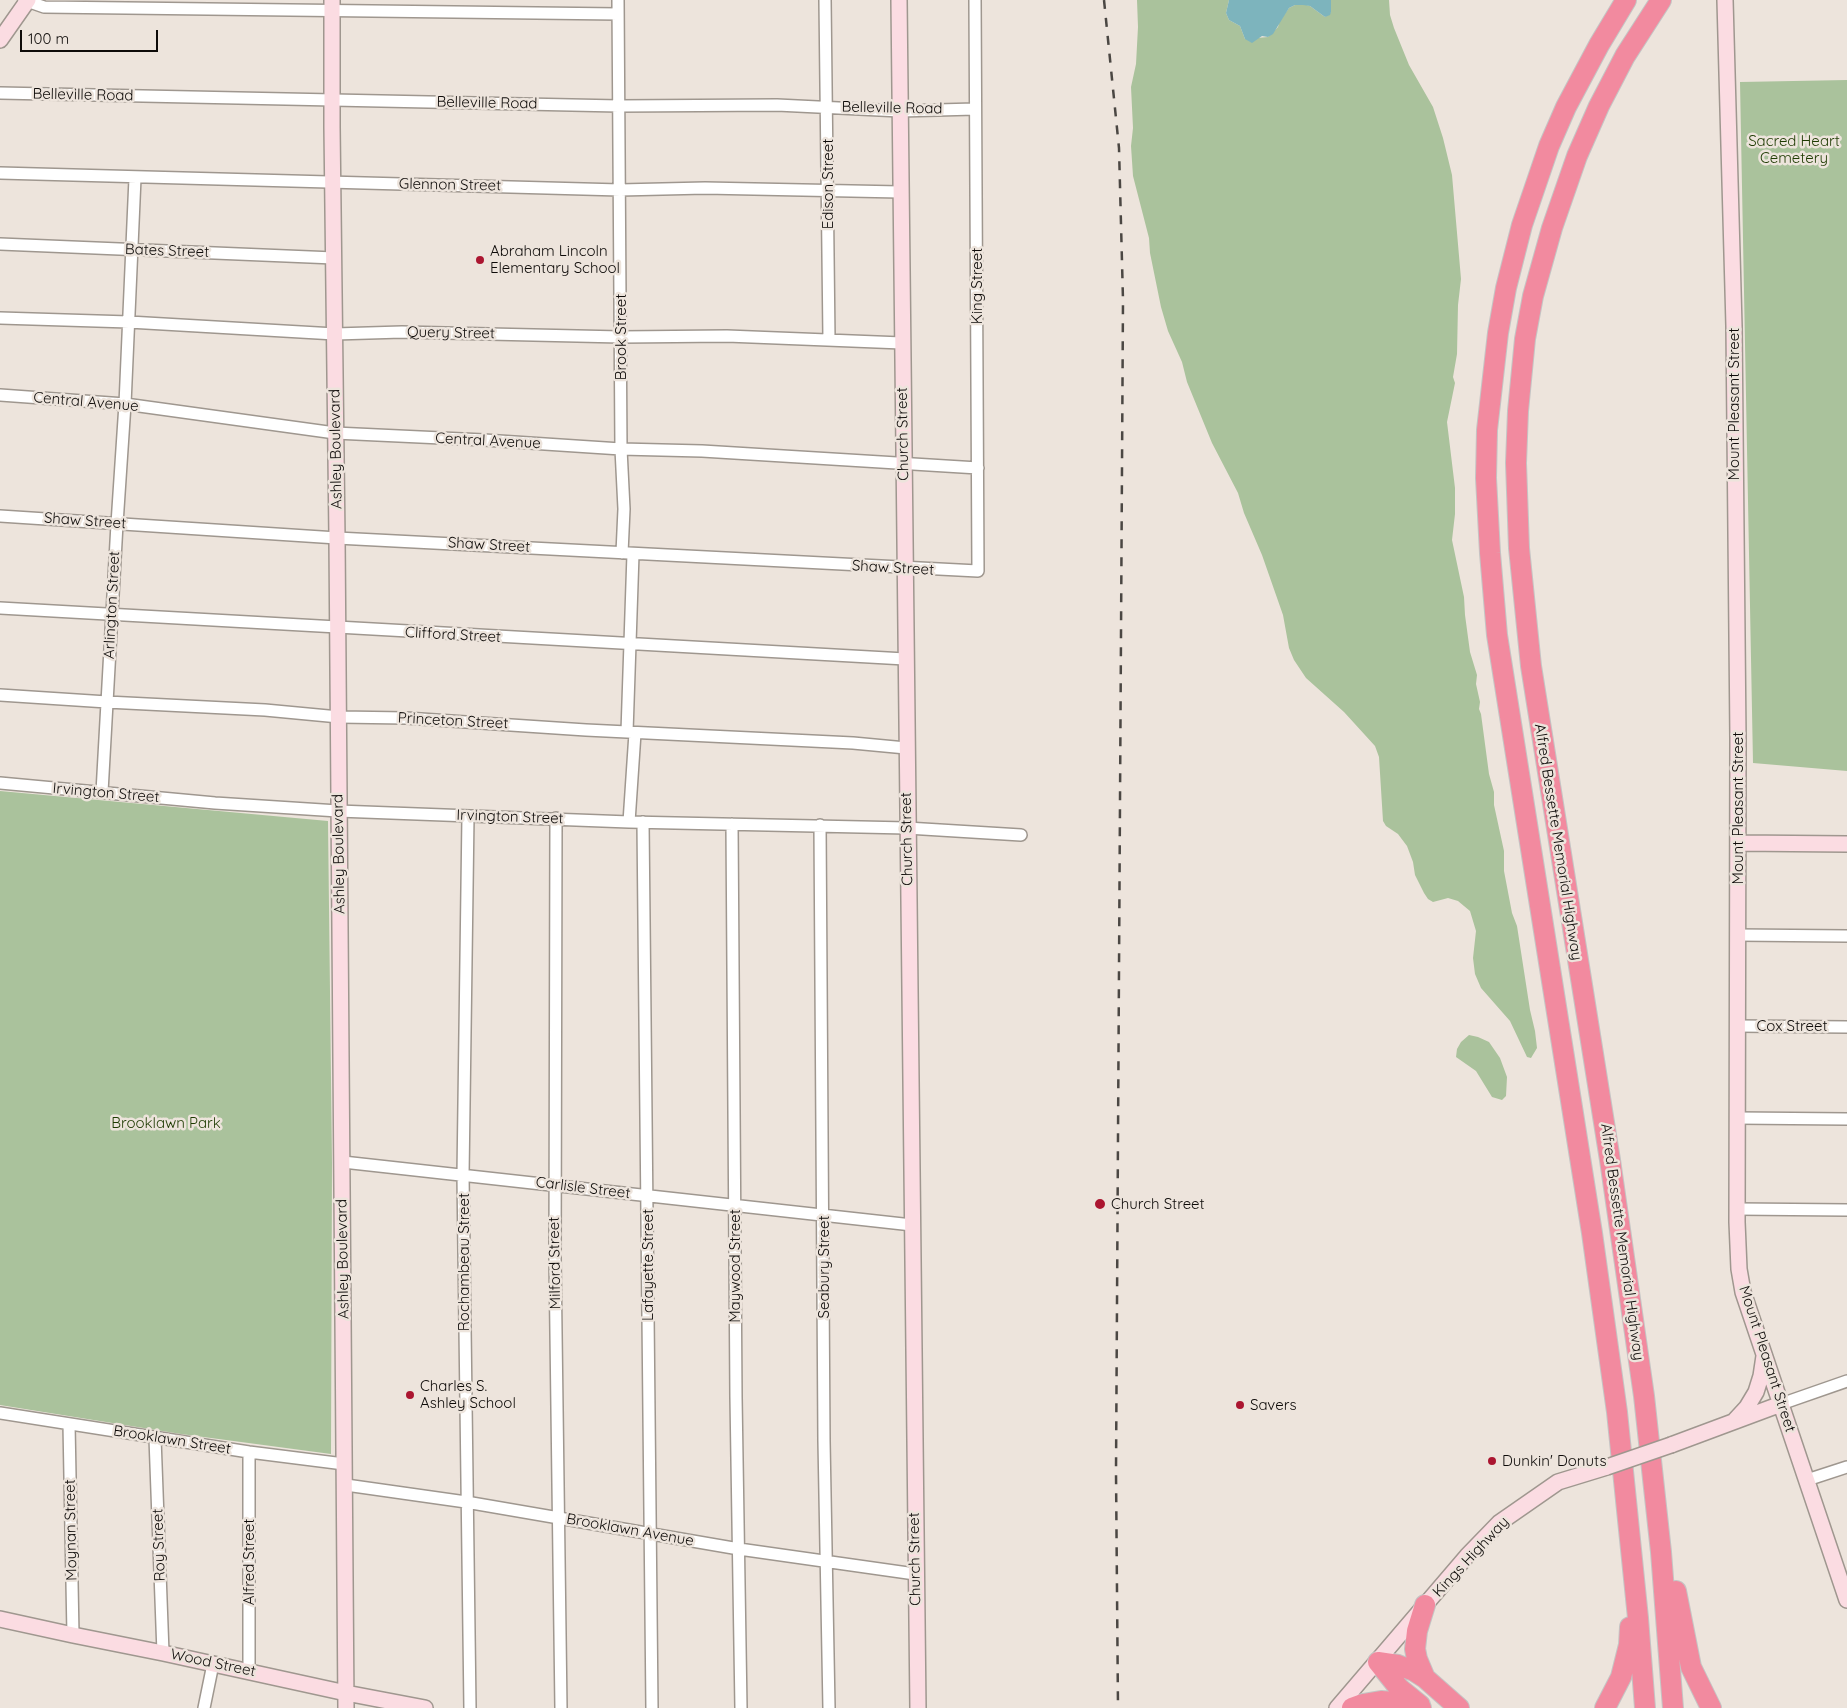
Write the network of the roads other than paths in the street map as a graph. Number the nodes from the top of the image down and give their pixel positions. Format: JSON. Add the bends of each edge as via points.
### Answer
{"nodes":[{"id":1,"x":26,"y":0,"type":"edge"},
{"id":2,"x":618,"y":0,"type":"edge"},
{"id":3,"x":825,"y":0,"type":"edge"},
{"id":4,"x":898,"y":0,"type":"edge"},
{"id":5,"x":975,"y":0,"type":"edge"},
{"id":6,"x":1626,"y":0,"type":"edge"},
{"id":7,"x":1660,"y":0,"type":"edge"},
{"id":8,"x":1725,"y":0,"type":"edge"},
{"id":9,"x":332,"y":5,"type":"edge"},
{"id":10,"x":618,"y":14,"type":"junction"},
{"id":11,"x":0,"y":40,"type":"edge"},
{"id":12,"x":0,"y":93,"type":"edge"},
{"id":13,"x":332,"y":99,"type":"junction"},
{"id":14,"x":619,"y":106,"type":"junction"},
{"id":15,"x":827,"y":107,"type":"junction"},
{"id":16,"x":975,"y":109,"type":"junction"},
{"id":17,"x":900,"y":110,"type":"junction"},
{"id":18,"x":0,"y":173,"type":"edge"},
{"id":19,"x":135,"y":178,"type":"junction"},
{"id":20,"x":333,"y":182,"type":"junction"},
{"id":21,"x":620,"y":190,"type":"junction"},
{"id":22,"x":828,"y":192,"type":"junction"},
{"id":23,"x":900,"y":192,"type":"junction"},
{"id":24,"x":0,"y":244,"type":"edge"},
{"id":25,"x":132,"y":249,"type":"junction"},
{"id":26,"x":334,"y":258,"type":"junction"},
{"id":27,"x":0,"y":318,"type":"edge"},
{"id":28,"x":128,"y":322,"type":"junction"},
{"id":29,"x":335,"y":334,"type":"junction"},
{"id":30,"x":622,"y":337,"type":"junction"},
{"id":31,"x":829,"y":339,"type":"junction"},
{"id":32,"x":902,"y":343,"type":"junction"},
{"id":33,"x":0,"y":394,"type":"edge"},
{"id":34,"x":125,"y":404,"type":"junction"},
{"id":35,"x":336,"y":433,"type":"junction"},
{"id":36,"x":621,"y":449,"type":"junction"},
{"id":37,"x":903,"y":463,"type":"junction"},
{"id":38,"x":978,"y":468,"type":"junction"},
{"id":39,"x":0,"y":516,"type":"edge"},
{"id":40,"x":116,"y":524,"type":"junction"},
{"id":41,"x":337,"y":538,"type":"junction"},
{"id":42,"x":627,"y":554,"type":"junction"},
{"id":43,"x":905,"y":568,"type":"junction"},
{"id":44,"x":978,"y":571,"type":"joint"},
{"id":45,"x":0,"y":608,"type":"edge"},
{"id":46,"x":112,"y":614,"type":"junction"},
{"id":47,"x":338,"y":628,"type":"junction"},
{"id":48,"x":631,"y":644,"type":"junction"},
{"id":49,"x":905,"y":659,"type":"junction"},
{"id":50,"x":0,"y":695,"type":"edge"},
{"id":51,"x":107,"y":702,"type":"junction"},
{"id":52,"x":339,"y":717,"type":"junction"},
{"id":53,"x":631,"y":732,"type":"junction"},
{"id":54,"x":906,"y":748,"type":"junction"},
{"id":55,"x":0,"y":784,"type":"edge"},
{"id":56,"x":102,"y":792,"type":"junction"},
{"id":57,"x":338,"y":811,"type":"junction"},
{"id":58,"x":468,"y":816,"type":"junction"},
{"id":59,"x":556,"y":818,"type":"junction"},
{"id":60,"x":629,"y":822,"type":"junction"},
{"id":61,"x":643,"y":822,"type":"junction"},
{"id":62,"x":732,"y":824,"type":"junction"},
{"id":63,"x":820,"y":825,"type":"junction"},
{"id":64,"x":907,"y":828,"type":"junction"},
{"id":65,"x":1021,"y":835,"type":"dead end"},
{"id":66,"x":1738,"y":843,"type":"junction"},
{"id":67,"x":1847,"y":844,"type":"edge"},
{"id":68,"x":1737,"y":935,"type":"junction"},
{"id":69,"x":1847,"y":936,"type":"edge"},
{"id":70,"x":1737,"y":1026,"type":"junction"},
{"id":71,"x":1847,"y":1027,"type":"edge"},
{"id":72,"x":1737,"y":1118,"type":"junction"},
{"id":73,"x":1847,"y":1119,"type":"edge"},
{"id":74,"x":343,"y":1162,"type":"junction"},
{"id":75,"x":463,"y":1175,"type":"junction"},
{"id":76,"x":554,"y":1185,"type":"junction"},
{"id":77,"x":647,"y":1196,"type":"junction"},
{"id":78,"x":735,"y":1205,"type":"junction"},
{"id":79,"x":1737,"y":1210,"type":"junction"},
{"id":80,"x":1847,"y":1210,"type":"edge"},
{"id":81,"x":823,"y":1215,"type":"junction"},
{"id":82,"x":912,"y":1225,"type":"junction"},
{"id":83,"x":1764,"y":1353,"type":"junction"},
{"id":84,"x":1847,"y":1380,"type":"edge"},
{"id":85,"x":1781,"y":1404,"type":"junction"},
{"id":86,"x":0,"y":1413,"type":"edge"},
{"id":87,"x":1734,"y":1421,"type":"junction"},
{"id":88,"x":69,"y":1424,"type":"junction"},
{"id":89,"x":155,"y":1438,"type":"junction"},
{"id":90,"x":249,"y":1452,"type":"junction"},
{"id":91,"x":344,"y":1464,"type":"junction"},
{"id":92,"x":1847,"y":1467,"type":"edge"},
{"id":93,"x":1807,"y":1480,"type":"junction"},
{"id":94,"x":346,"y":1485,"type":"junction"},
{"id":95,"x":1655,"y":1490,"type":"junction"},
{"id":96,"x":466,"y":1502,"type":"junction"},
{"id":97,"x":559,"y":1518,"type":"junction"},
{"id":98,"x":1629,"y":1520,"type":"junction"},
{"id":99,"x":651,"y":1534,"type":"junction"},
{"id":100,"x":739,"y":1549,"type":"junction"},
{"id":101,"x":827,"y":1562,"type":"junction"},
{"id":102,"x":915,"y":1574,"type":"junction"},
{"id":103,"x":1847,"y":1600,"type":"edge"},
{"id":104,"x":1425,"y":1605,"type":"junction"},
{"id":105,"x":0,"y":1619,"type":"edge"},
{"id":106,"x":72,"y":1636,"type":"junction"},
{"id":107,"x":163,"y":1653,"type":"junction"},
{"id":108,"x":1378,"y":1662,"type":"junction"},
{"id":109,"x":213,"y":1664,"type":"junction"},
{"id":110,"x":249,"y":1671,"type":"junction"},
{"id":111,"x":1426,"y":1678,"type":"junction"},
{"id":112,"x":346,"y":1701,"type":"edge"},
{"id":113,"x":204,"y":1708,"type":"edge"},
{"id":114,"x":425,"y":1708,"type":"edge"},
{"id":115,"x":470,"y":1708,"type":"edge"},
{"id":116,"x":560,"y":1708,"type":"edge"},
{"id":117,"x":652,"y":1708,"type":"edge"},
{"id":118,"x":741,"y":1708,"type":"edge"},
{"id":119,"x":829,"y":1708,"type":"edge"},
{"id":120,"x":918,"y":1708,"type":"edge"},
{"id":121,"x":1337,"y":1708,"type":"edge"},
{"id":122,"x":1352,"y":1708,"type":"edge"},
{"id":123,"x":1422,"y":1708,"type":"edge"},
{"id":124,"x":1460,"y":1708,"type":"edge"},
{"id":125,"x":1605,"y":1708,"type":"edge"},
{"id":126,"x":1645,"y":1708,"type":"edge"},
{"id":127,"x":1674,"y":1708,"type":"edge"},
{"id":128,"x":1711,"y":1708,"type":"edge"}],
"edges":[{"from":1,"to":9,"type":"street","via":[[44,7]]},
{"from":1,"to":11,"type":"main road"},
{"from":2,"to":10,"type":"street","name":"Brook Street"},
{"from":3,"to":15,"type":"street","name":"Edison Street"},
{"from":4,"to":17,"type":"main road","name":"Church Street"},
{"from":5,"to":16,"type":"street","name":"King Street"},
{"from":6,"to":98,"type":"highway","name":"Alfred Bessette Memorial Highway","via":[[1566,107],[1522,225],[1498,333],[1487,430],[1486,478],[1499,644],[1598,1271]]},
{"from":7,"to":95,"type":"highway","name":"Alfred Bessette Memorial Highway","via":[[1599,106],[1577,156],[1552,228],[1525,339],[1516,463],[1519,548],[1531,666],[1618,1206]]},
{"from":8,"to":66,"type":"main road","name":"Mount Pleasant Street","via":[[1734,326]]},
{"from":9,"to":10,"type":"street"},
{"from":9,"to":13,"type":"main road","name":"Ashley Boulevard"},
{"from":10,"to":14,"type":"street","name":"Brook Street"},
{"from":12,"to":13,"type":"street","name":"Belleville Road"},
{"from":13,"to":14,"type":"street","name":"Belleville Road"},
{"from":13,"to":20,"type":"main road","name":"Ashley Boulevard"},
{"from":14,"to":15,"type":"street","name":"Belleville Road","via":[[777,104]]},
{"from":14,"to":21,"type":"street","name":"Brook Street"},
{"from":15,"to":17,"type":"street","name":"Belleville Road"},
{"from":15,"to":22,"type":"street","name":"Edison Street"},
{"from":16,"to":17,"type":"street","name":"Belleville Road"},
{"from":16,"to":38,"type":"street","name":"King Street"},
{"from":17,"to":23,"type":"main road","name":"Church Street"},
{"from":18,"to":19,"type":"street","name":"Glennon Street"},
{"from":19,"to":20,"type":"street","name":"Glennon Street"},
{"from":19,"to":25,"type":"street","name":"Arlington Street"},
{"from":20,"to":21,"type":"street","name":"Glennon Street"},
{"from":20,"to":26,"type":"main road","name":"Ashley Boulevard"},
{"from":21,"to":22,"type":"street","name":"Glennon Street","via":[[706,188]]},
{"from":21,"to":30,"type":"street","name":"Brook Street"},
{"from":22,"to":23,"type":"street","name":"Glennon Street"},
{"from":22,"to":31,"type":"street","name":"Edison Street"},
{"from":23,"to":32,"type":"main road","name":"Church Street"},
{"from":24,"to":25,"type":"street","name":"Bates Street"},
{"from":25,"to":26,"type":"street","name":"Bates Street"},
{"from":25,"to":28,"type":"street","name":"Arlington Street"},
{"from":26,"to":29,"type":"main road","name":"Ashley Boulevard"},
{"from":27,"to":28,"type":"street","name":"Query Street"},
{"from":28,"to":29,"type":"street","name":"Query Street"},
{"from":28,"to":34,"type":"street","name":"Arlington Street"},
{"from":29,"to":30,"type":"street","name":"Query Street","via":[[402,332]]},
{"from":29,"to":35,"type":"main road","name":"Ashley Boulevard"},
{"from":30,"to":31,"type":"street","name":"Query Street"},
{"from":30,"to":36,"type":"street","name":"Brook Street"},
{"from":31,"to":32,"type":"street","name":"Query Street"},
{"from":32,"to":37,"type":"main road","name":"Church Street"},
{"from":33,"to":34,"type":"street","name":"Central Avenue"},
{"from":34,"to":35,"type":"street","name":"Central Avenue"},
{"from":34,"to":40,"type":"street","name":"Arlington Street"},
{"from":35,"to":36,"type":"street","name":"Central Avenue"},
{"from":35,"to":41,"type":"main road","name":"Ashley Boulevard"},
{"from":36,"to":37,"type":"street","name":"Central Avenue"},
{"from":36,"to":42,"type":"street","name":"Brook Street"},
{"from":37,"to":38,"type":"street","name":"Central Avenue"},
{"from":37,"to":43,"type":"main road","name":"Church Street"},
{"from":38,"to":44,"type":"street","name":"King Street"},
{"from":39,"to":40,"type":"street","name":"Shaw Street"},
{"from":40,"to":41,"type":"street","name":"Shaw Street"},
{"from":40,"to":46,"type":"street","name":"Arlington Street"},
{"from":41,"to":42,"type":"street","name":"Shaw Street"},
{"from":41,"to":47,"type":"main road","name":"Ashley Boulevard"},
{"from":42,"to":43,"type":"street","name":"Shaw Street"},
{"from":42,"to":48,"type":"street","name":"Brook Street"},
{"from":43,"to":44,"type":"street","name":"Shaw Street"},
{"from":43,"to":49,"type":"main road","name":"Church Street"},
{"from":45,"to":46,"type":"street","name":"Clifford Street"},
{"from":46,"to":47,"type":"street","name":"Clifford Street"},
{"from":46,"to":51,"type":"street","name":"Arlington Street"},
{"from":47,"to":48,"type":"street","name":"Clifford Street"},
{"from":47,"to":52,"type":"main road","name":"Ashley Boulevard"},
{"from":48,"to":49,"type":"street","name":"Clifford Street"},
{"from":48,"to":53,"type":"street","name":"Brook Street"},
{"from":49,"to":54,"type":"main road","name":"Church Street"},
{"from":50,"to":51,"type":"street","name":"Princeton Street"},
{"from":51,"to":52,"type":"street","name":"Princeton Street","via":[[255,709]]},
{"from":51,"to":56,"type":"street","name":"Arlington Street"},
{"from":52,"to":53,"type":"street","name":"Princeton Street"},
{"from":52,"to":57,"type":"main road","name":"Ashley Boulevard"},
{"from":53,"to":54,"type":"street","name":"Princeton Street"},
{"from":53,"to":60,"type":"street","name":"Brook Street"},
{"from":54,"to":64,"type":"main road","name":"Church Street"},
{"from":55,"to":56,"type":"street","name":"Irvington Street"},
{"from":56,"to":57,"type":"street","name":"Irvington Street"},
{"from":57,"to":58,"type":"street","name":"Irvington Street"},
{"from":57,"to":74,"type":"main road","name":"Ashley Boulevard"},
{"from":58,"to":59,"type":"street","name":"Irvington Street"},
{"from":58,"to":75,"type":"street","name":"Rochambeau Street"},
{"from":59,"to":60,"type":"street","name":"Irvington Street"},
{"from":59,"to":76,"type":"street","name":"Milford Street"},
{"from":60,"to":61,"type":"street","name":"Irvington Street"},
{"from":61,"to":62,"type":"street","name":"Irvington Street"},
{"from":61,"to":77,"type":"street","name":"Lafayette Street"},
{"from":62,"to":63,"type":"street","name":"Irvington Street"},
{"from":62,"to":78,"type":"street","name":"Maywood Street"},
{"from":63,"to":64,"type":"street","name":"Irvington Street"},
{"from":63,"to":81,"type":"street","name":"Seabury Street"},
{"from":64,"to":65,"type":"street","name":"Irvington Street"},
{"from":64,"to":82,"type":"main road","name":"Church Street"},
{"from":66,"to":67,"type":"main road"},
{"from":66,"to":68,"type":"main road","name":"Mount Pleasant Street"},
{"from":68,"to":69,"type":"street"},
{"from":68,"to":70,"type":"main road","name":"Mount Pleasant Street"},
{"from":70,"to":71,"type":"street","name":"Cox Street"},
{"from":70,"to":72,"type":"main road","name":"Mount Pleasant Street"},
{"from":72,"to":73,"type":"street"},
{"from":72,"to":79,"type":"main road","name":"Mount Pleasant Street"},
{"from":74,"to":75,"type":"street","name":"Carlisle Street"},
{"from":74,"to":91,"type":"main road","name":"Ashley Boulevard"},
{"from":75,"to":76,"type":"street","name":"Carlisle Street"},
{"from":75,"to":96,"type":"street","name":"Rochambeau Street"},
{"from":76,"to":77,"type":"street","name":"Carlisle Street"},
{"from":76,"to":97,"type":"street","name":"Milford Street"},
{"from":77,"to":78,"type":"street","name":"Carlisle Street"},
{"from":77,"to":99,"type":"street","name":"Lafayette Street"},
{"from":78,"to":81,"type":"street","name":"Carlisle Street"},
{"from":78,"to":100,"type":"street","name":"Maywood Street"},
{"from":79,"to":80,"type":"street"},
{"from":79,"to":83,"type":"main road","name":"Mount Pleasant Street","via":[[1740,1280]]},
{"from":81,"to":82,"type":"street","name":"Carlisle Street"},
{"from":81,"to":101,"type":"street","name":"Seabury Street"},
{"from":82,"to":102,"type":"main road","name":"Church Street"},
{"from":83,"to":85,"type":"main road","name":"Mount Pleasant Street"},
{"from":83,"to":87,"type":"main road","via":[[1756,1392]]},
{"from":84,"to":85,"type":"street"},
{"from":85,"to":87,"type":"main road","name":"Kings Highway"},
{"from":85,"to":93,"type":"main road","name":"Mount Pleasant Street"},
{"from":86,"to":88,"type":"street","name":"Brooklawn Street"},
{"from":87,"to":104,"type":"main road","name":"Kings Highway","bridge":true,"via":[[1558,1482],[1506,1517]]},
{"from":88,"to":89,"type":"street","name":"Brooklawn Street"},
{"from":88,"to":106,"type":"street","name":"Moynan Street"},
{"from":89,"to":90,"type":"street","name":"Brooklawn Street"},
{"from":89,"to":107,"type":"street","name":"Roy Street"},
{"from":90,"to":91,"type":"street","name":"Brooklawn Street"},
{"from":90,"to":110,"type":"street","name":"Alfred Street"},
{"from":91,"to":94,"type":"main road","name":"Ashley Boulevard"},
{"from":92,"to":93,"type":"street"},
{"from":93,"to":103,"type":"main road","name":"Mount Pleasant Street"},
{"from":94,"to":96,"type":"street","name":"Brooklawn Avenue"},
{"from":94,"to":112,"type":"main road","name":"Ashley Boulevard"},
{"from":95,"to":127,"type":"highway","name":"Alfred Bessette Memorial Highway"},
{"from":95,"to":128,"type":"highway","via":[[1686,1650],[1695,1678]]},
{"from":96,"to":97,"type":"street","name":"Brooklawn Avenue"},
{"from":96,"to":115,"type":"street","name":"Rochambeau Street"},
{"from":97,"to":99,"type":"street","name":"Brooklawn Avenue"},
{"from":97,"to":116,"type":"street","name":"Milford Street"},
{"from":98,"to":125,"type":"highway","via":[[1629,1645],[1621,1676]]},
{"from":98,"to":126,"type":"highway","name":"Alfred Bessette Memorial Highway"},
{"from":99,"to":100,"type":"street","name":"Brooklawn Avenue"},
{"from":99,"to":117,"type":"street","name":"Lafayette Street"},
{"from":100,"to":101,"type":"street","name":"Brooklawn Avenue"},
{"from":100,"to":118,"type":"street","name":"Maywood Street"},
{"from":101,"to":102,"type":"street","name":"Brooklawn Avenue"},
{"from":101,"to":119,"type":"street","name":"Seabury Street"},
{"from":102,"to":120,"type":"main road","name":"Church Street"},
{"from":104,"to":108,"type":"main road","name":"Kings Highway"},
{"from":104,"to":111,"type":"highway","via":[[1415,1649]]},
{"from":105,"to":106,"type":"main road","name":"Wood Street"},
{"from":106,"to":107,"type":"main road","name":"Wood Street"},
{"from":107,"to":109,"type":"main road","name":"Wood Street"},
{"from":108,"to":111,"type":"highway","via":[[1408,1668]]},
{"from":108,"to":121,"type":"main road","name":"Kings Highway"},
{"from":108,"to":123,"type":"highway"},
{"from":109,"to":110,"type":"main road","name":"Wood Street"},
{"from":109,"to":113,"type":"street"},
{"from":110,"to":112,"type":"main road","name":"Wood Street"},
{"from":111,"to":124,"type":"highway"},
{"from":112,"to":114,"type":"main road","name":"Wood Street"},
{"from":122,"to":123,"type":"highway","via":[[1381,1701]]}]}
